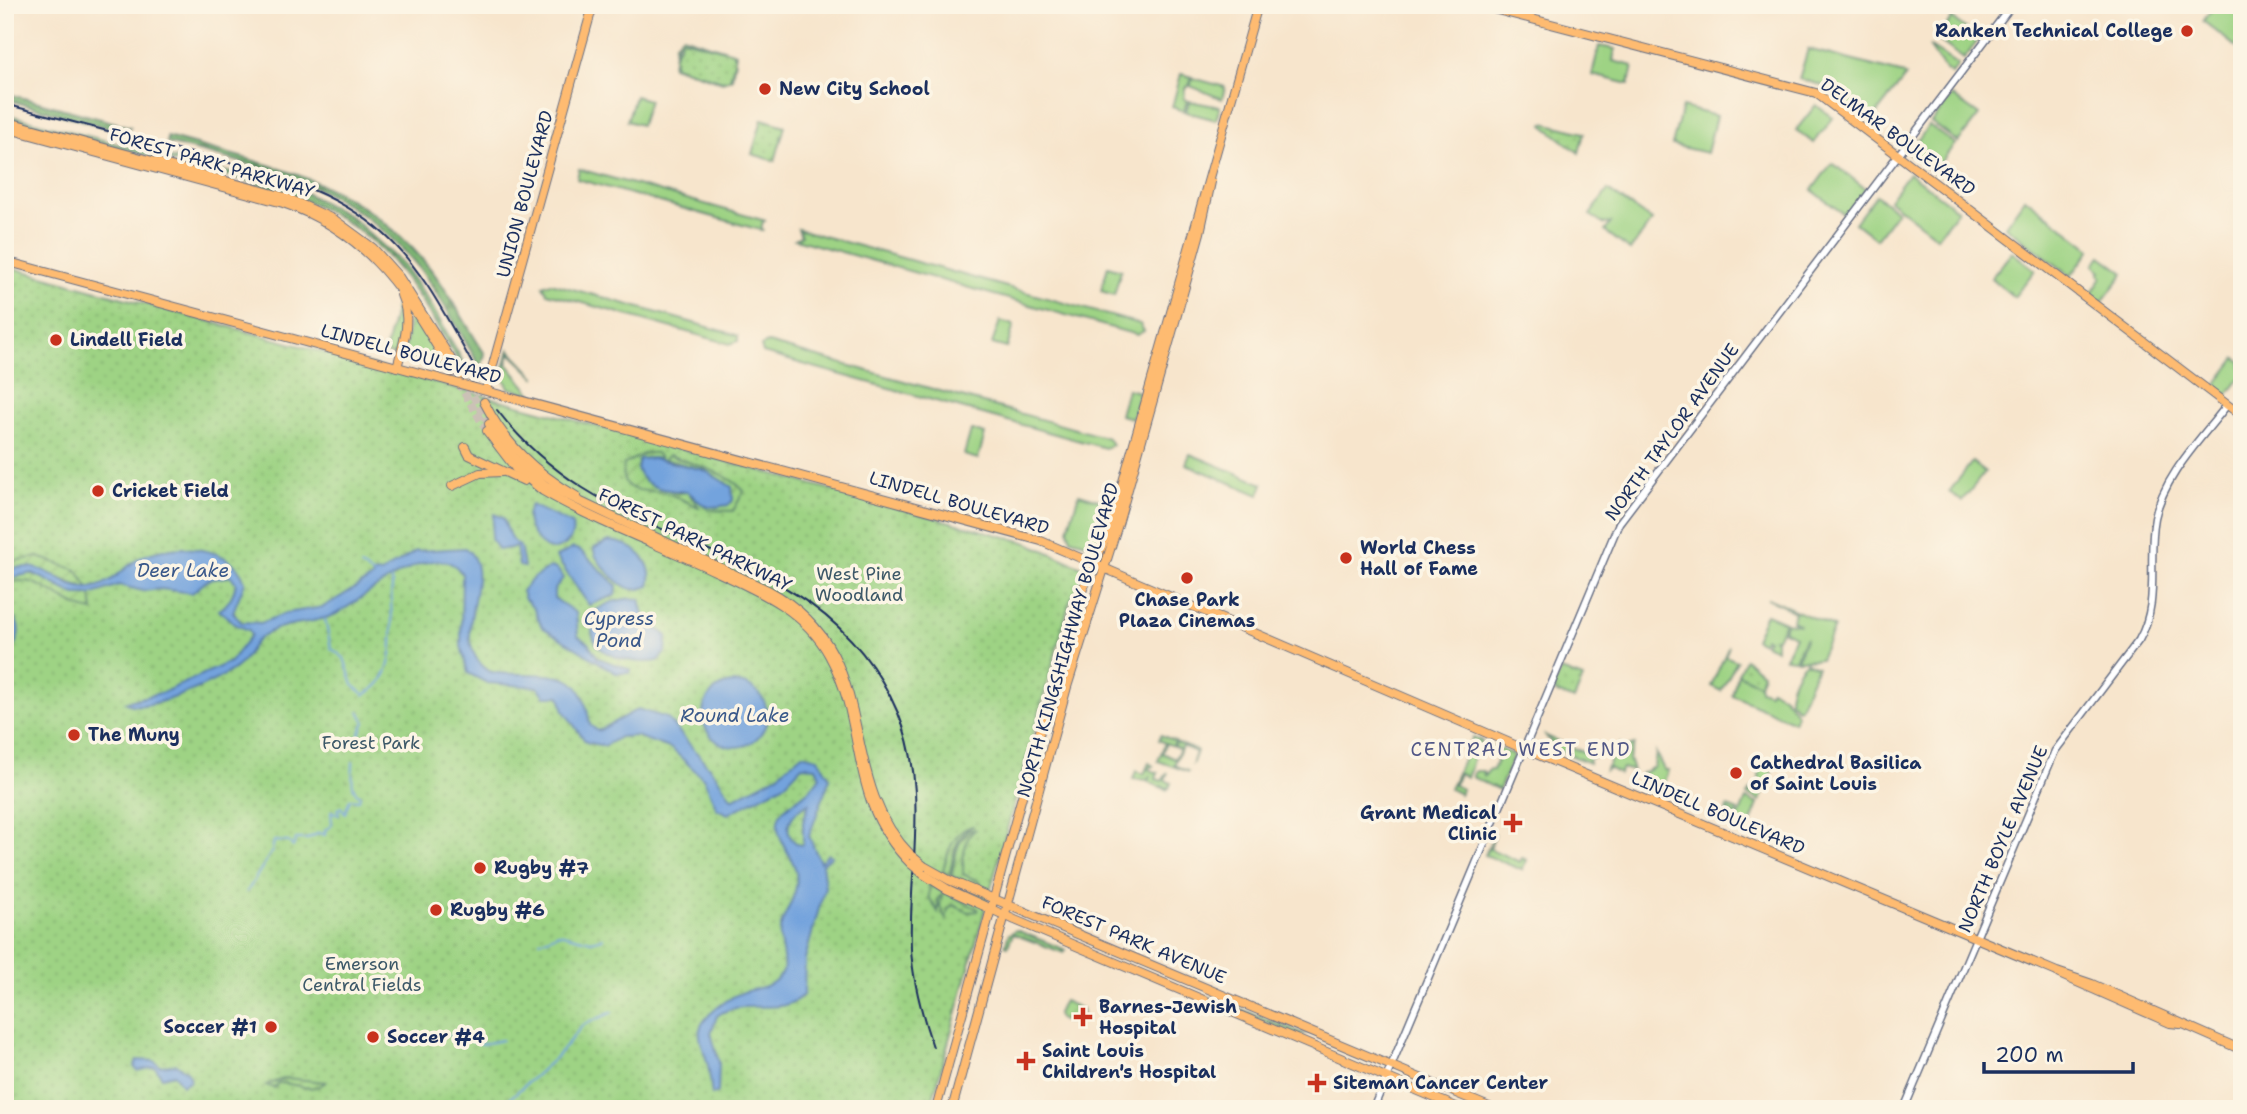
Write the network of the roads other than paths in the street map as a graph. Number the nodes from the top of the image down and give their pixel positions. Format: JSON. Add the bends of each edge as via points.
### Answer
{"nodes":[{"id":1,"x":593,"y":5,"type":"edge"},
{"id":2,"x":1258,"y":5,"type":"edge"},
{"id":3,"x":1478,"y":5,"type":"edge"},
{"id":4,"x":2012,"y":5,"type":"edge"},
{"id":5,"x":5,"y":121,"type":"edge"},
{"id":6,"x":5,"y":128,"type":"edge"},
{"id":7,"x":1898,"y":155,"type":"junction"},
{"id":8,"x":1211,"y":179,"type":"junction"},
{"id":9,"x":5,"y":261,"type":"edge"},
{"id":10,"x":394,"y":279,"type":"junction"},
{"id":11,"x":397,"y":366,"type":"junction"},
{"id":12,"x":486,"y":390,"type":"junction"},
{"id":13,"x":484,"y":401,"type":"dead end"},
{"id":14,"x":2227,"y":405,"type":"junction"},
{"id":15,"x":2242,"y":416,"type":"edge"},
{"id":16,"x":464,"y":447,"type":"dead end"},
{"id":17,"x":508,"y":472,"type":"junction"},
{"id":18,"x":452,"y":486,"type":"dead end"},
{"id":19,"x":543,"y":491,"type":"junction"},
{"id":20,"x":589,"y":507,"type":"junction"},
{"id":21,"x":1094,"y":566,"type":"junction"},
{"id":22,"x":1104,"y":569,"type":"junction"},
{"id":23,"x":1523,"y":749,"type":"junction"},
{"id":24,"x":911,"y":860,"type":"junction"},
{"id":25,"x":924,"y":870,"type":"junction"},
{"id":26,"x":993,"y":898,"type":"junction"},
{"id":27,"x":1007,"y":904,"type":"junction"},
{"id":28,"x":990,"y":908,"type":"junction"},
{"id":29,"x":1004,"y":915,"type":"junction"},
{"id":30,"x":1976,"y":938,"type":"junction"},
{"id":31,"x":2242,"y":1050,"type":"edge"},
{"id":32,"x":1391,"y":1065,"type":"junction"},
{"id":33,"x":1386,"y":1077,"type":"junction"},
{"id":34,"x":936,"y":1109,"type":"edge"},
{"id":35,"x":952,"y":1109,"type":"edge"},
{"id":36,"x":1373,"y":1109,"type":"edge"},
{"id":37,"x":1461,"y":1109,"type":"edge"},
{"id":38,"x":1494,"y":1109,"type":"edge"},
{"id":39,"x":1904,"y":1109,"type":"edge"}],
"edges":[{"from":1,"to":12,"type":"main road","name":"UNION BOULEVARD"},
{"from":2,"to":8,"type":"main road","name":"NORTH KINGSHIGHWAY BOULEVARD"},
{"from":3,"to":7,"type":"main road","name":"DELMAR BOULEVARD","via":[[1807,90],[1825,98]]},
{"from":4,"to":7,"type":"street","name":"NORTH TAYLOR AVENUE"},
{"from":5,"to":10,"type":"main road","name":"FOREST PARK PARKWAY","via":[[272,193],[329,216],[373,248],[399,277],[456,373]]},
{"from":6,"to":10,"type":"main road","name":"FOREST PARK PARKWAY","via":[[296,207],[353,239]]},
{"from":7,"to":14,"type":"main road","name":"DELMAR BOULEVARD"},
{"from":7,"to":23,"type":"street","name":"NORTH TAYLOR AVENUE","via":[[1622,519]]},
{"from":8,"to":21,"type":"main road","name":"NORTH KINGSHIGHWAY BOULEVARD","via":[[1108,533]]},
{"from":8,"to":22,"type":"main road","name":"NORTH KINGSHIGHWAY BOULEVARD","via":[[1200,233]]},
{"from":9,"to":11,"type":"main road","name":"LINDELL BOULEVARD"},
{"from":10,"to":11,"type":"main road","via":[[407,320]]},
{"from":11,"to":12,"type":"main road","name":"LINDELL BOULEVARD"},
{"from":12,"to":21,"type":"main road","name":"LINDELL BOULEVARD","via":[[1032,538]]},
{"from":13,"to":20,"type":"main road","via":[[520,457]]},
{"from":14,"to":15,"type":"main road","name":"DELMAR BOULEVARD"},
{"from":14,"to":30,"type":"street","name":"NORTH BOYLE AVENUE","via":[[2161,499],[2155,519],[2147,624],[2057,747]]},
{"from":16,"to":17,"type":"main road","via":[[469,455]]},
{"from":17,"to":18,"type":"main road","via":[[480,473]]},
{"from":17,"to":19,"type":"main road"},
{"from":19,"to":20,"type":"main road","name":"FOREST PARK PARKWAY","via":[[516,469],[488,428],[530,473]]},
{"from":19,"to":24,"type":"main road","name":"FOREST PARK PARKWAY","via":[[764,594],[809,627],[841,681],[873,811],[885,834]]},
{"from":20,"to":24,"type":"main road","name":"FOREST PARK PARKWAY","via":[[768,590],[813,623],[845,676],[877,806]]},
{"from":21,"to":22,"type":"main road","name":"LINDELL BOULEVARD"},
{"from":21,"to":26,"type":"main road","name":"NORTH KINGSHIGHWAY BOULEVARD","via":[[1073,611]]},
{"from":22,"to":23,"type":"main road","name":"LINDELL BOULEVARD"},
{"from":22,"to":27,"type":"main road","name":"NORTH KINGSHIGHWAY BOULEVARD"},
{"from":23,"to":30,"type":"main road","name":"LINDELL BOULEVARD"},
{"from":23,"to":32,"type":"street","name":"NORTH TAYLOR AVENUE"},
{"from":24,"to":25,"type":"main road","name":"FOREST PARK PARKWAY","bridge":true},
{"from":25,"to":26,"type":"main road","name":"FOREST PARK PARKWAY"},
{"from":25,"to":28,"type":"main road","name":"FOREST PARK PARKWAY"},
{"from":26,"to":27,"type":"main road","name":"FOREST PARK AVENUE"},
{"from":26,"to":28,"type":"main road","name":"NORTH KINGSHIGHWAY BOULEVARD"},
{"from":27,"to":29,"type":"main road","name":"NORTH KINGSHIGHWAY BOULEVARD"},
{"from":27,"to":32,"type":"main road","name":"FOREST PARK AVENUE"},
{"from":28,"to":29,"type":"main road","name":"FOREST PARK AVENUE"},
{"from":28,"to":34,"type":"main road","name":"NORTH KINGSHIGHWAY BOULEVARD"},
{"from":29,"to":33,"type":"main road","name":"FOREST PARK AVENUE"},
{"from":29,"to":35,"type":"main road","name":"NORTH KINGSHIGHWAY BOULEVARD"},
{"from":30,"to":31,"type":"main road","name":"LINDELL BOULEVARD"},
{"from":30,"to":39,"type":"street","name":"NORTH BOYLE AVENUE"},
{"from":32,"to":33,"type":"street","name":"NORTH TAYLOR AVENUE"},
{"from":32,"to":38,"type":"main road","name":"FOREST PARK AVENUE"},
{"from":33,"to":36,"type":"street","name":"NORTH TAYLOR AVENUE"},
{"from":33,"to":37,"type":"main road","name":"FOREST PARK AVENUE"}]}
